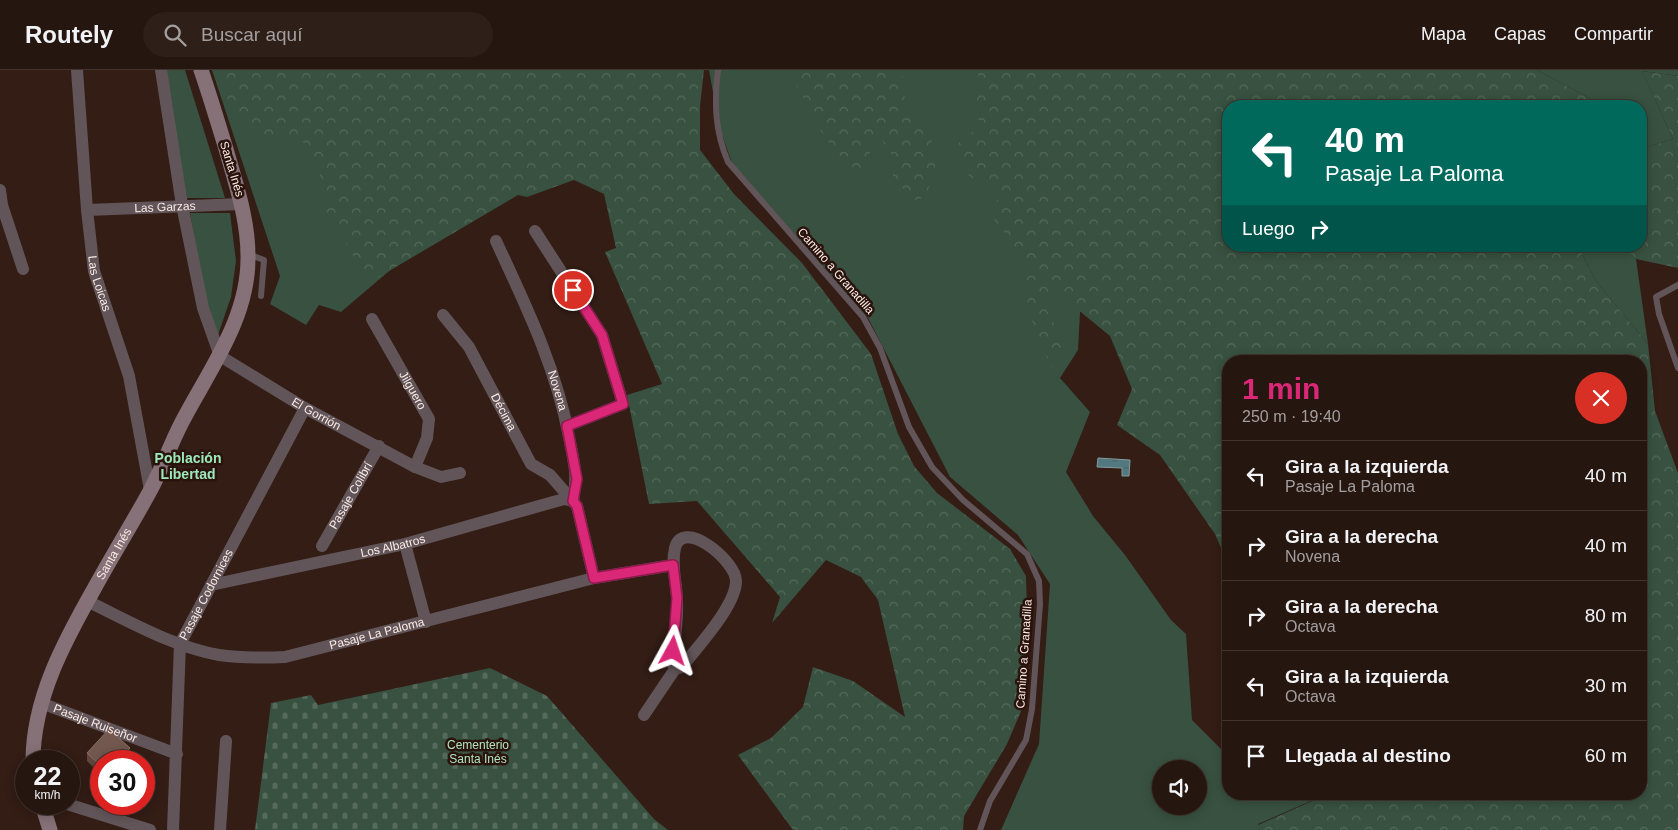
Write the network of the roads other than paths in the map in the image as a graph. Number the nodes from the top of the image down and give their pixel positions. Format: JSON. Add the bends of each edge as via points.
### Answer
{"nodes":[{"id":1,"x":77,"y":70,"type":"edge"},
{"id":2,"x":161,"y":70,"type":"edge"},
{"id":3,"x":201,"y":70,"type":"edge"},
{"id":4,"x":718,"y":70,"type":"edge"},
{"id":5,"x":0,"y":190,"type":"edge"},
{"id":6,"x":242,"y":204,"type":"junction"},
{"id":7,"x":182,"y":205,"type":"junction"},
{"id":8,"x":87,"y":210,"type":"junction"},
{"id":9,"x":535,"y":231,"type":"dead end"},
{"id":10,"x":496,"y":241,"type":"dead end"},
{"id":11,"x":248,"y":254,"type":"junction"},
{"id":12,"x":23,"y":269,"type":"dead end"},
{"id":13,"x":1678,"y":285,"type":"edge"},
{"id":14,"x":261,"y":296,"type":"dead end"},
{"id":15,"x":443,"y":315,"type":"dead end"},
{"id":16,"x":372,"y":319,"type":"dead end"},
{"id":17,"x":220,"y":356,"type":"junction"},
{"id":18,"x":1678,"y":368,"type":"edge"},
{"id":19,"x":305,"y":408,"type":"junction"},
{"id":20,"x":567,"y":426,"type":"junction"},
{"id":21,"x":379,"y":446,"type":"junction"},
{"id":22,"x":415,"y":467,"type":"junction"},
{"id":23,"x":460,"y":473,"type":"dead end"},
{"id":24,"x":150,"y":490,"type":"junction"},
{"id":25,"x":573,"y":501,"type":"junction"},
{"id":26,"x":405,"y":544,"type":"junction"},
{"id":27,"x":322,"y":546,"type":"dead end"},
{"id":28,"x":673,"y":565,"type":"junction"},
{"id":29,"x":594,"y":578,"type":"junction"},
{"id":30,"x":210,"y":585,"type":"junction"},
{"id":31,"x":87,"y":601,"type":"junction"},
{"id":32,"x":426,"y":622,"type":"junction"},
{"id":33,"x":180,"y":644,"type":"junction"},
{"id":34,"x":676,"y":669,"type":"junction"},
{"id":35,"x":41,"y":703,"type":"junction"},
{"id":36,"x":644,"y":715,"type":"dead end"},
{"id":37,"x":226,"y":741,"type":"dead end"},
{"id":38,"x":33,"y":750,"type":"edge"},
{"id":39,"x":177,"y":754,"type":"junction"},
{"id":40,"x":80,"y":808,"type":"edge"},
{"id":41,"x":45,"y":815,"type":"edge"},
{"id":42,"x":50,"y":830,"type":"edge"},
{"id":43,"x":150,"y":830,"type":"edge"},
{"id":44,"x":172,"y":830,"type":"edge"},
{"id":45,"x":220,"y":830,"type":"edge"},
{"id":46,"x":980,"y":830,"type":"edge"}],
"edges":[{"from":1,"to":8,"type":"street","name":"Las Loicas"},
{"from":2,"to":7,"type":"street"},
{"from":3,"to":6,"type":"main road","name":"Santa Inés"},
{"from":4,"to":46,"type":"lane","name":"Camino a Granadilla","via":[[716,122],[728,162],[863,317],[880,348],[909,428],[932,467],[963,500],[1027,554],[1039,581],[1032,709],[1026,740],[990,801]]},
{"from":5,"to":12,"type":"street"},
{"from":6,"to":7,"type":"street","name":"Las Garzas"},
{"from":6,"to":11,"type":"main road","name":"Santa Inés"},
{"from":7,"to":8,"type":"street","name":"Las Garzas"},
{"from":7,"to":17,"type":"street","via":[[203,308]]},
{"from":8,"to":24,"type":"street","name":"Las Loicas","via":[[94,271],[129,376]]},
{"from":9,"to":20,"type":"street","via":[[602,335],[623,404]]},
{"from":10,"to":20,"type":"street","name":"Novena","via":[[544,346],[562,398]]},
{"from":11,"to":14,"type":"lane","via":[[264,260]]},
{"from":11,"to":17,"type":"main road","name":"Santa Inés","via":[[238,311]]},
{"from":13,"to":18,"type":"lane","via":[[1656,297]]},
{"from":15,"to":25,"type":"street","name":"Décima","via":[[469,347],[530,464],[550,475]]},
{"from":16,"to":22,"type":"street","name":"Jilguero","via":[[429,419],[427,438]]},
{"from":17,"to":19,"type":"street","name":"El Gorrión"},
{"from":17,"to":24,"type":"main road","name":"Santa Inés","via":[[182,423]]},
{"from":19,"to":21,"type":"street","name":"El Gorrión"},
{"from":19,"to":30,"type":"street","name":"Pasaje Codornices"},
{"from":20,"to":25,"type":"street","name":"Novena","via":[[577,479]]},
{"from":21,"to":22,"type":"street","name":"El Gorrión"},
{"from":21,"to":27,"type":"street","name":"Pasaje Colibrí"},
{"from":22,"to":23,"type":"street","name":"El Gorrión","via":[[441,477]]},
{"from":24,"to":31,"type":"main road","name":"Santa Inés"},
{"from":25,"to":26,"type":"street","name":"Los Albatros","via":[[564,499]]},
{"from":25,"to":29,"type":"street","name":"Novena","via":[[577,506]]},
{"from":26,"to":30,"type":"street","name":"Los Albatros"},
{"from":26,"to":32,"type":"street"},
{"from":28,"to":29,"type":"street","name":"Pasaje La Paloma"},
{"from":28,"to":34,"type":"street","via":[[677,598],[672,662]]},
{"from":28,"to":34,"type":"street","via":[[679,540],[685,537],[697,539],[711,546],[732,569],[736,580],[727,607],[682,667]]},
{"from":29,"to":32,"type":"street","name":"Pasaje La Paloma"},
{"from":30,"to":33,"type":"street","name":"Pasaje Codornices"},
{"from":31,"to":33,"type":"street","name":"Pasaje La Paloma"},
{"from":31,"to":35,"type":"main road","name":"Santa Inés","via":[[58,657]]},
{"from":32,"to":33,"type":"street","name":"Pasaje La Paloma","via":[[285,657],[249,658]]},
{"from":33,"to":39,"type":"street","name":"Pasaje Codornices"},
{"from":34,"to":36,"type":"street"},
{"from":35,"to":38,"type":"main road","name":"Santa Inés"},
{"from":35,"to":39,"type":"street","name":"Pasaje Ruiseñor"},
{"from":37,"to":45,"type":"street"},
{"from":39,"to":44,"type":"street","name":"Pasaje Codornices"},
{"from":40,"to":43,"type":"street"},
{"from":41,"to":42,"type":"main road"}]}
